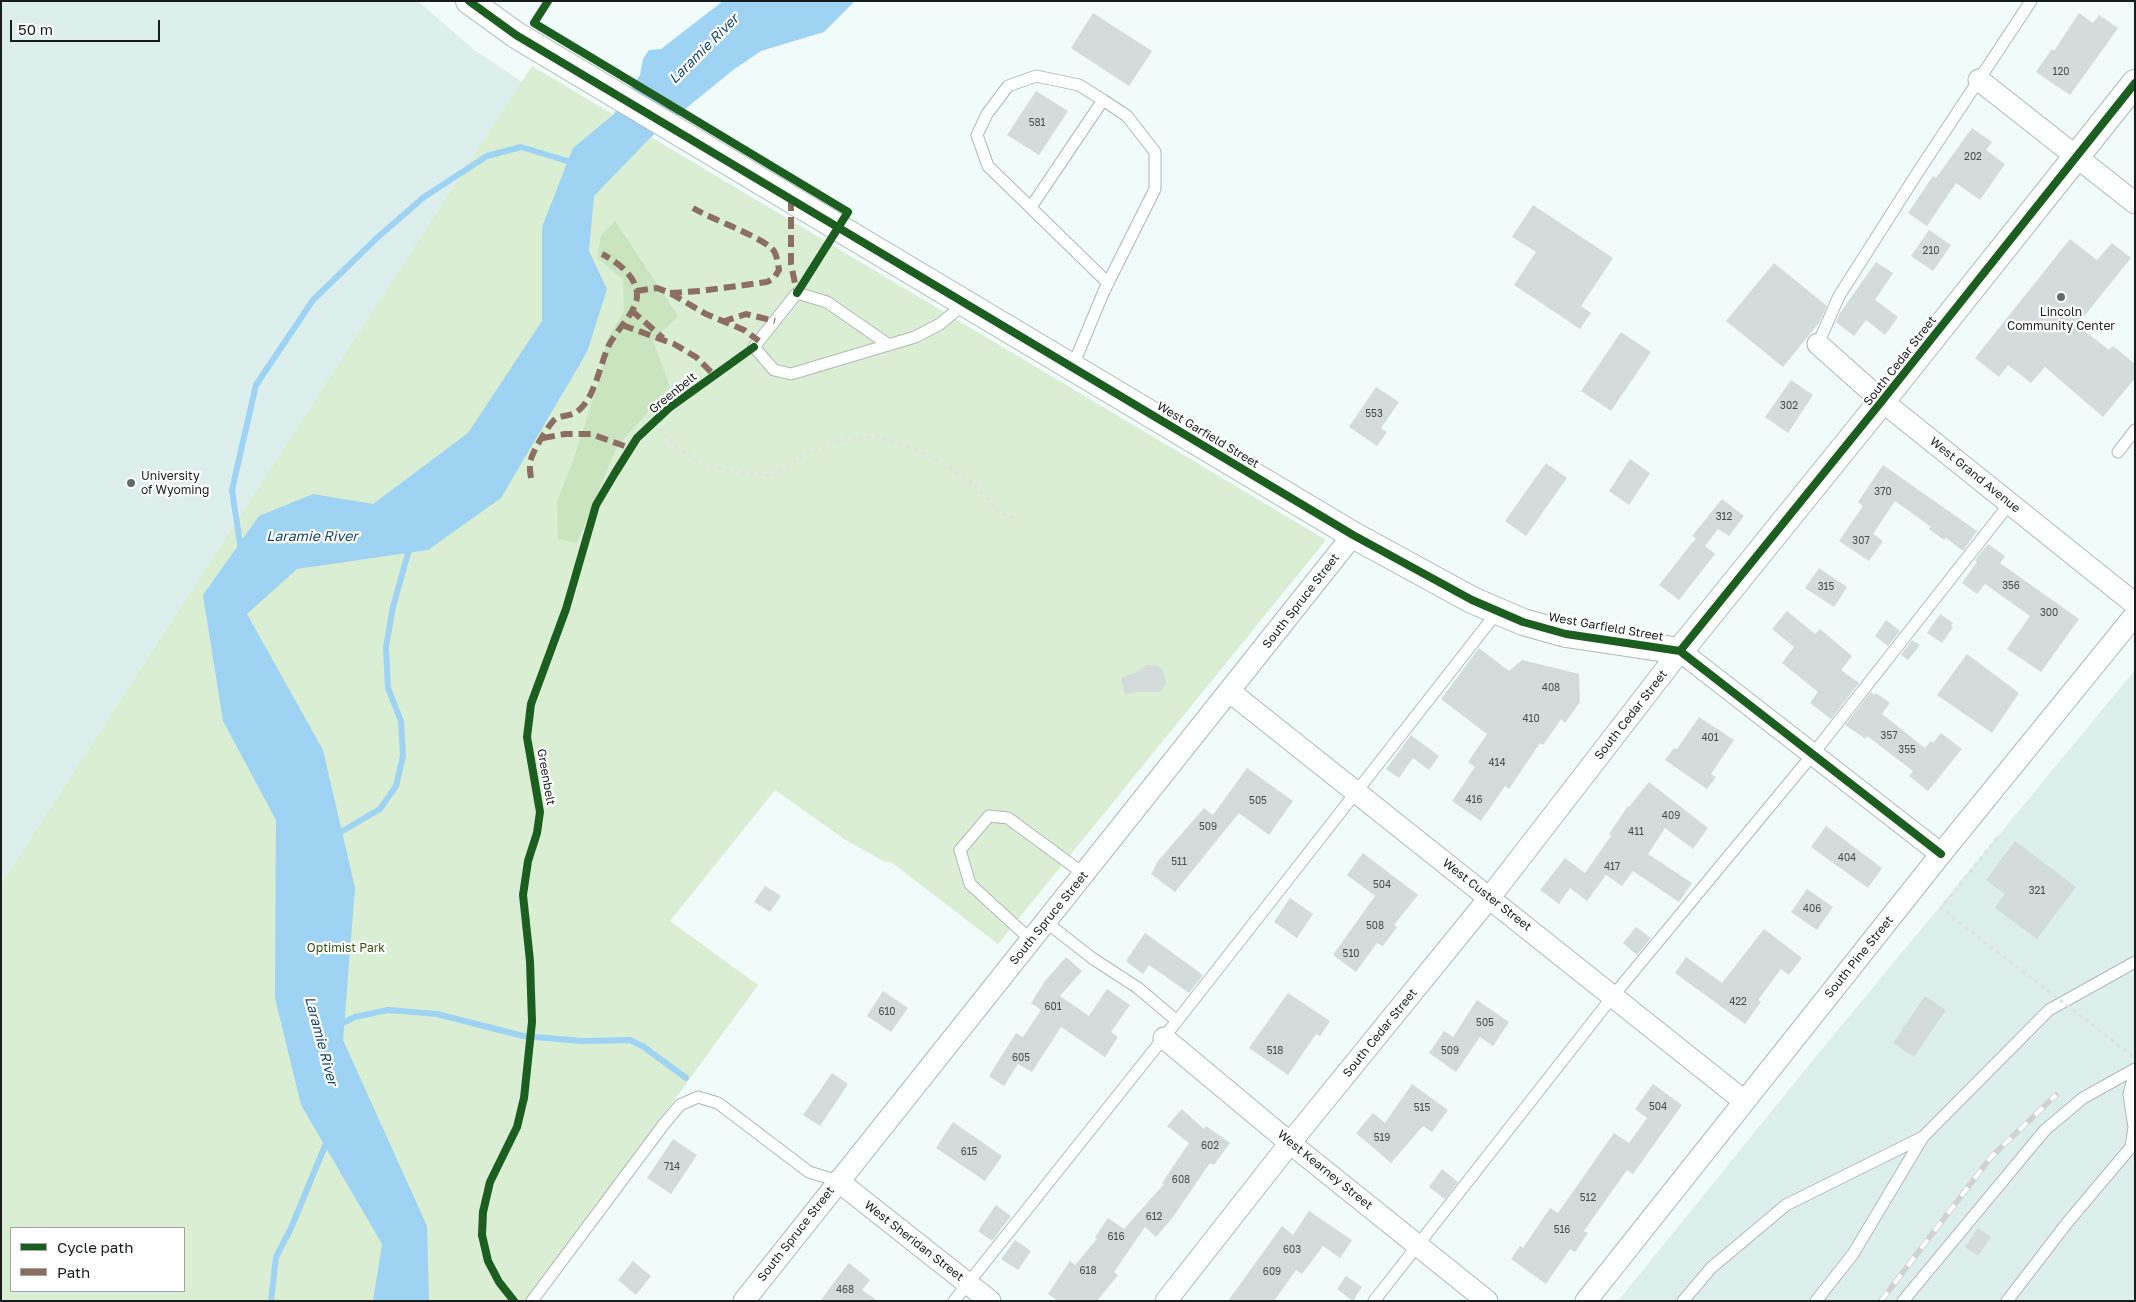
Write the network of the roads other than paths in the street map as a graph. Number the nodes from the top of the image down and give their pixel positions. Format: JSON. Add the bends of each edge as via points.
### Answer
{"nodes":[{"id":1,"x":469,"y":1,"type":"edge"},
{"id":2,"x":2031,"y":1,"type":"edge"},
{"id":3,"x":1980,"y":80,"type":"junction"},
{"id":4,"x":2135,"y":83,"type":"edge"},
{"id":5,"x":1103,"y":100,"type":"junction"},
{"id":6,"x":2076,"y":156,"type":"junction"},
{"id":7,"x":2135,"y":204,"type":"edge"},
{"id":8,"x":1032,"y":208,"type":"junction"},
{"id":9,"x":1108,"y":283,"type":"junction"},
{"id":10,"x":964,"y":304,"type":"junction"},
{"id":11,"x":889,"y":344,"type":"junction"},
{"id":12,"x":1818,"y":344,"type":"joint"},
{"id":13,"x":1072,"y":368,"type":"junction"},
{"id":14,"x":1882,"y":401,"type":"junction"},
{"id":15,"x":2135,"y":430,"type":"edge"},
{"id":16,"x":2118,"y":452,"type":"dead end"},
{"id":17,"x":2010,"y":503,"type":"junction"},
{"id":18,"x":1353,"y":535,"type":"junction"},
{"id":19,"x":2135,"y":604,"type":"edge"},
{"id":20,"x":1498,"y":611,"type":"junction"},
{"id":21,"x":2135,"y":615,"type":"edge"},
{"id":22,"x":1680,"y":651,"type":"junction"},
{"id":23,"x":1229,"y":691,"type":"junction"},
{"id":24,"x":1813,"y":754,"type":"junction"},
{"id":25,"x":1356,"y":792,"type":"junction"},
{"id":26,"x":1941,"y":854,"type":"junction"},
{"id":27,"x":1084,"y":874,"type":"junction"},
{"id":28,"x":1490,"y":897,"type":"junction"},
{"id":29,"x":1046,"y":922,"type":"junction"},
{"id":30,"x":1031,"y":940,"type":"junction"},
{"id":31,"x":2135,"y":962,"type":"edge"},
{"id":32,"x":1613,"y":996,"type":"junction"},
{"id":33,"x":1177,"y":1021,"type":"junction"},
{"id":34,"x":1164,"y":1038,"type":"junction"},
{"id":35,"x":2135,"y":1071,"type":"edge"},
{"id":36,"x":1744,"y":1100,"type":"junction"},
{"id":37,"x":1923,"y":1137,"type":"junction"},
{"id":38,"x":1290,"y":1143,"type":"junction"},
{"id":39,"x":838,"y":1181,"type":"junction"},
{"id":40,"x":1419,"y":1246,"type":"junction"},
{"id":41,"x":968,"y":1283,"type":"junction"},
{"id":42,"x":532,"y":1301,"type":"edge"},
{"id":43,"x":744,"y":1301,"type":"edge"},
{"id":44,"x":954,"y":1301,"type":"edge"},
{"id":45,"x":990,"y":1301,"type":"edge"},
{"id":46,"x":1166,"y":1301,"type":"edge"},
{"id":47,"x":1374,"y":1301,"type":"edge"},
{"id":48,"x":1487,"y":1301,"type":"edge"},
{"id":49,"x":1586,"y":1301,"type":"edge"},
{"id":50,"x":1683,"y":1301,"type":"edge"},
{"id":51,"x":1816,"y":1301,"type":"edge"},
{"id":52,"x":1903,"y":1301,"type":"edge"},
{"id":53,"x":2007,"y":1301,"type":"edge"}],
"edges":[{"from":1,"to":10,"type":"street","name":"West Garfield Street","via":[[516,35]]},
{"from":2,"to":3,"type":"lane"},
{"from":3,"to":6,"type":"street"},
{"from":3,"to":12,"type":"lane","via":[[1839,296]]},
{"from":4,"to":6,"type":"street","name":"South Cedar Street"},
{"from":5,"to":8,"type":"lane"},
{"from":5,"to":8,"type":"lane","via":[[1079,85],[1036,76],[1008,86],[987,114],[978,135],[988,166]]},
{"from":5,"to":9,"type":"lane","via":[[1127,116],[1155,152],[1155,189]]},
{"from":6,"to":7,"type":"street"},
{"from":6,"to":14,"type":"street","name":"South Cedar Street"},
{"from":8,"to":9,"type":"lane"},
{"from":9,"to":13,"type":"lane"},
{"from":10,"to":11,"type":"lane","via":[[940,324],[915,337]]},
{"from":10,"to":13,"type":"street","name":"West Garfield Street"},
{"from":11,"to":11,"type":"lane","via":[[791,374],[774,370],[754,347],[797,293],[826,302]]},
{"from":12,"to":14,"type":"street","name":"West Grand Avenue"},
{"from":13,"to":18,"type":"street","name":"West Garfield Street"},
{"from":14,"to":17,"type":"street","name":"West Grand Avenue"},
{"from":14,"to":22,"type":"street","name":"South Cedar Street"},
{"from":15,"to":16,"type":"lane"},
{"from":17,"to":19,"type":"street","name":"West Grand Avenue"},
{"from":17,"to":24,"type":"lane"},
{"from":18,"to":20,"type":"street","name":"West Garfield Street"},
{"from":18,"to":23,"type":"street","name":"South Spruce Street"},
{"from":20,"to":22,"type":"street","name":"West Garfield Street","via":[[1566,634]]},
{"from":20,"to":25,"type":"lane"},
{"from":21,"to":26,"type":"street","name":"South Pine Street"},
{"from":22,"to":24,"type":"street","name":"West Garfield Street"},
{"from":22,"to":28,"type":"street","name":"South Cedar Street"},
{"from":23,"to":25,"type":"street","name":"West Custer Street"},
{"from":23,"to":27,"type":"street","name":"South Spruce Street"},
{"from":24,"to":26,"type":"street","name":"West Garfield Street"},
{"from":24,"to":32,"type":"lane"},
{"from":25,"to":28,"type":"street","name":"West Custer Street"},
{"from":25,"to":33,"type":"lane"},
{"from":26,"to":36,"type":"street","name":"South Pine Street"},
{"from":27,"to":29,"type":"street","name":"South Spruce Street"},
{"from":27,"to":30,"type":"lane","via":[[1008,818],[989,816],[974,832],[960,850],[970,884]]},
{"from":28,"to":32,"type":"street","name":"West Custer Street"},
{"from":28,"to":38,"type":"street","name":"South Cedar Street"},
{"from":29,"to":30,"type":"street","name":"South Spruce Street"},
{"from":29,"to":33,"type":"lane","via":[[1138,988]]},
{"from":30,"to":39,"type":"street","name":"South Spruce Street"},
{"from":31,"to":37,"type":"lane","via":[[2049,1010]]},
{"from":32,"to":36,"type":"street","name":"West Custer Street"},
{"from":32,"to":40,"type":"lane"},
{"from":33,"to":34,"type":"lane"},
{"from":34,"to":38,"type":"street","name":"West Kearney Street"},
{"from":34,"to":41,"type":"lane"},
{"from":35,"to":52,"type":"lane","via":[[2083,1098],[2045,1130]]},
{"from":35,"to":53,"type":"lane","via":[[2129,1094],[2134,1127],[2131,1147]]},
{"from":36,"to":49,"type":"street","name":"South Pine Street"},
{"from":37,"to":50,"type":"lane","via":[[1786,1204],[1711,1268]]},
{"from":37,"to":51,"type":"lane","via":[[1853,1254]]},
{"from":38,"to":40,"type":"street","name":"West Kearney Street"},
{"from":38,"to":46,"type":"street","name":"South Cedar Street"},
{"from":39,"to":41,"type":"street","name":"West Sheridan Street"},
{"from":39,"to":42,"type":"lane","via":[[809,1172],[718,1103],[698,1097],[680,1105],[664,1124]]},
{"from":39,"to":43,"type":"street","name":"South Spruce Street"},
{"from":40,"to":47,"type":"lane"},
{"from":40,"to":48,"type":"street","name":"West Kearney Street"},
{"from":41,"to":44,"type":"lane"},
{"from":41,"to":45,"type":"street","name":"West Sheridan Street"}]}
